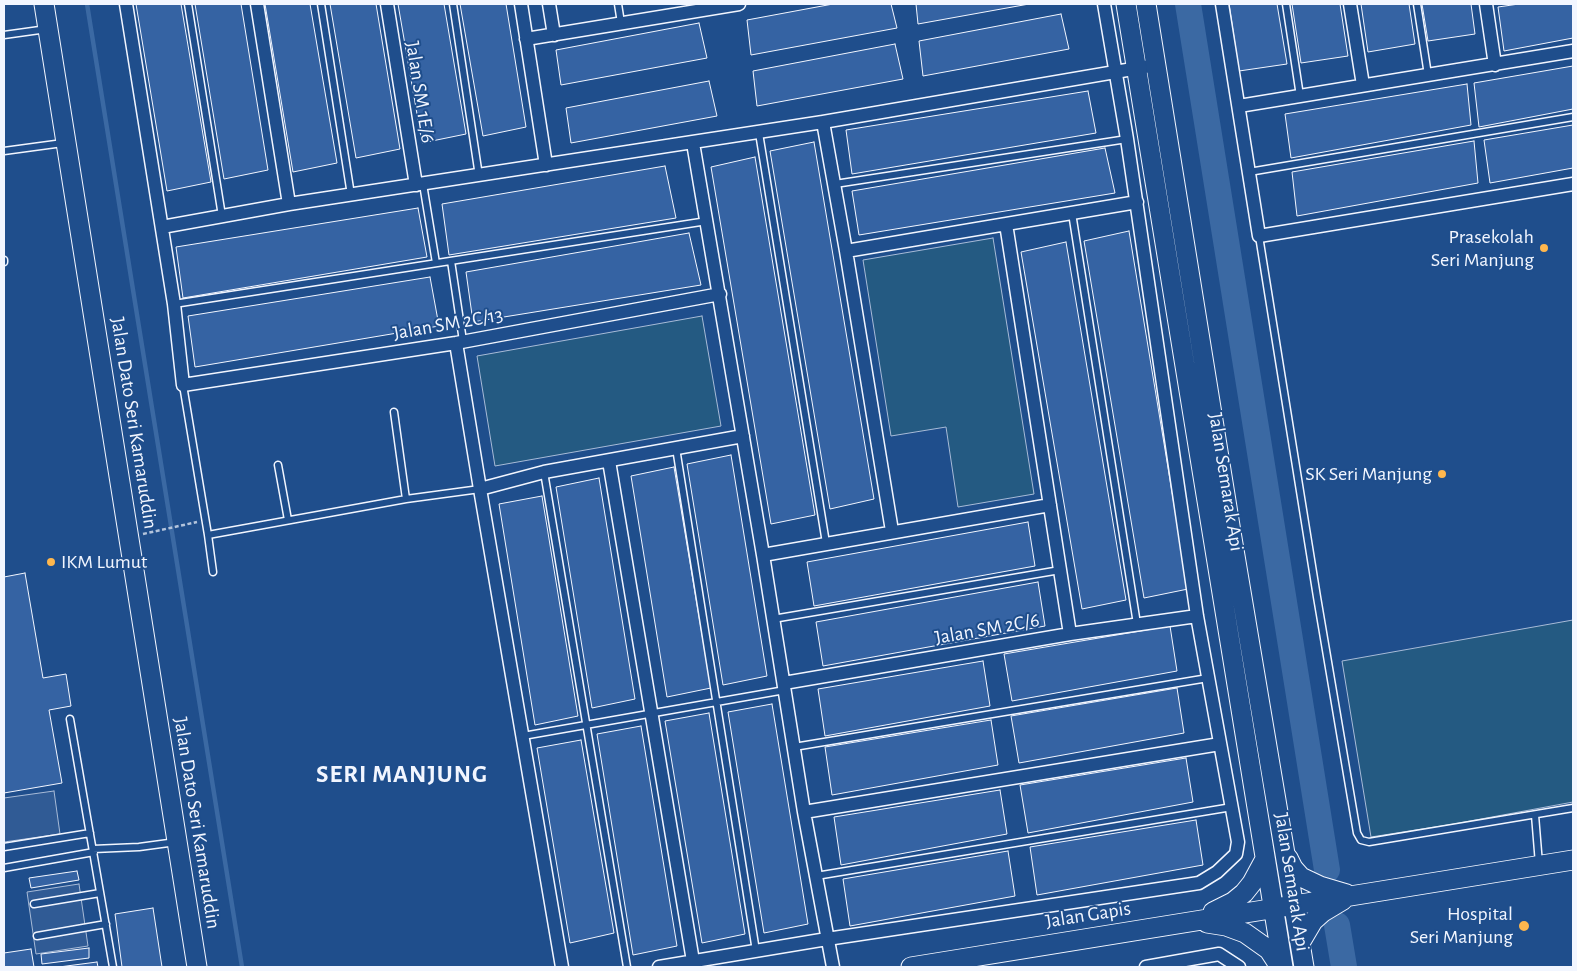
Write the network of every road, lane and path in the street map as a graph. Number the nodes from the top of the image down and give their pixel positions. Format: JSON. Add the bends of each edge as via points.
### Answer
{"nodes":[{"id":1,"x":44,"y":4,"type":"edge"},
{"id":2,"x":126,"y":4,"type":"edge"},
{"id":3,"x":188,"y":4,"type":"edge"},
{"id":4,"x":257,"y":4,"type":"edge"},
{"id":5,"x":321,"y":4,"type":"edge"},
{"id":6,"x":387,"y":4,"type":"edge"},
{"id":7,"x":453,"y":4,"type":"edge"},
{"id":8,"x":520,"y":4,"type":"edge"},
{"id":9,"x":549,"y":4,"type":"edge"},
{"id":10,"x":618,"y":4,"type":"edge"},
{"id":11,"x":739,"y":4,"type":"edge"},
{"id":12,"x":1104,"y":4,"type":"edge"},
{"id":13,"x":1126,"y":4,"type":"edge"},
{"id":14,"x":1146,"y":4,"type":"edge"},
{"id":15,"x":1222,"y":4,"type":"edge"},
{"id":16,"x":1286,"y":4,"type":"edge"},
{"id":17,"x":1350,"y":4,"type":"edge"},
{"id":18,"x":1417,"y":4,"type":"edge"},
{"id":19,"x":1486,"y":4,"type":"edge"},
{"id":20,"x":621,"y":24,"type":"junction"},
{"id":21,"x":48,"y":29,"type":"junction"},
{"id":22,"x":554,"y":35,"type":"junction"},
{"id":23,"x":4,"y":36,"type":"edge"},
{"id":24,"x":526,"y":39,"type":"junction"},
{"id":25,"x":1573,"y":51,"type":"edge"},
{"id":26,"x":1156,"y":65,"type":"junction"},
{"id":27,"x":1495,"y":65,"type":"junction"},
{"id":28,"x":1136,"y":67,"type":"junction"},
{"id":29,"x":1116,"y":71,"type":"junction"},
{"id":30,"x":1428,"y":75,"type":"junction"},
{"id":31,"x":1363,"y":85,"type":"junction"},
{"id":32,"x":1300,"y":96,"type":"junction"},
{"id":33,"x":1239,"y":106,"type":"junction"},
{"id":34,"x":1573,"y":117,"type":"edge"},
{"id":35,"x":824,"y":122,"type":"junction"},
{"id":36,"x":759,"y":133,"type":"junction"},
{"id":37,"x":1127,"y":140,"type":"junction"},
{"id":38,"x":67,"y":142,"type":"junction"},
{"id":39,"x":693,"y":143,"type":"junction"},
{"id":40,"x":4,"y":151,"type":"edge"},
{"id":41,"x":546,"y":165,"type":"junction"},
{"id":42,"x":1249,"y":172,"type":"junction"},
{"id":43,"x":479,"y":176,"type":"junction"},
{"id":44,"x":834,"y":184,"type":"junction"},
{"id":45,"x":1573,"y":184,"type":"edge"},
{"id":46,"x":420,"y":185,"type":"junction"},
{"id":47,"x":351,"y":195,"type":"junction"},
{"id":48,"x":1137,"y":202,"type":"junction"},
{"id":49,"x":289,"y":204,"type":"junction"},
{"id":50,"x":1072,"y":213,"type":"junction"},
{"id":51,"x":222,"y":216,"type":"junction"},
{"id":52,"x":707,"y":221,"type":"junction"},
{"id":53,"x":1006,"y":224,"type":"junction"},
{"id":54,"x":162,"y":227,"type":"junction"},
{"id":55,"x":1259,"y":236,"type":"junction"},
{"id":56,"x":846,"y":250,"type":"junction"},
{"id":57,"x":451,"y":261,"type":"junction"},
{"id":58,"x":436,"y":263,"type":"junction"},
{"id":59,"x":720,"y":294,"type":"junction"},
{"id":60,"x":174,"y":304,"type":"junction"},
{"id":61,"x":460,"y":342,"type":"junction"},
{"id":62,"x":182,"y":385,"type":"junction"},
{"id":63,"x":394,"y":412,"type":"dead end"},
{"id":64,"x":743,"y":436,"type":"junction"},
{"id":65,"x":676,"y":448,"type":"junction"},
{"id":66,"x":609,"y":461,"type":"junction"},
{"id":67,"x":278,"y":465,"type":"dead end"},
{"id":68,"x":544,"y":472,"type":"junction"},
{"id":69,"x":480,"y":489,"type":"junction"},
{"id":70,"x":406,"y":500,"type":"junction"},
{"id":71,"x":1050,"y":505,"type":"junction"},
{"id":72,"x":288,"y":520,"type":"junction"},
{"id":73,"x":185,"y":525,"type":"dead end"},
{"id":74,"x":892,"y":531,"type":"junction"},
{"id":75,"x":152,"y":532,"type":"dead end"},
{"id":76,"x":208,"y":535,"type":"junction"},
{"id":77,"x":826,"y":543,"type":"junction"},
{"id":78,"x":763,"y":555,"type":"junction"},
{"id":79,"x":1060,"y":570,"type":"junction"},
{"id":80,"x":213,"y":572,"type":"dead end"},
{"id":81,"x":1197,"y":616,"type":"junction"},
{"id":82,"x":773,"y":620,"type":"junction"},
{"id":83,"x":1137,"y":624,"type":"junction"},
{"id":84,"x":1070,"y":634,"type":"junction"},
{"id":85,"x":1208,"y":678,"type":"junction"},
{"id":86,"x":784,"y":686,"type":"junction"},
{"id":87,"x":718,"y":702,"type":"junction"},
{"id":88,"x":652,"y":714,"type":"junction"},
{"id":89,"x":70,"y":719,"type":"dead end"},
{"id":90,"x":586,"y":725,"type":"junction"},
{"id":91,"x":523,"y":736,"type":"junction"},
{"id":92,"x":1220,"y":744,"type":"junction"},
{"id":93,"x":794,"y":747,"type":"junction"},
{"id":94,"x":1232,"y":807,"type":"junction"},
{"id":95,"x":1573,"y":808,"type":"edge"},
{"id":96,"x":804,"y":812,"type":"junction"},
{"id":97,"x":1535,"y":815,"type":"junction"},
{"id":98,"x":90,"y":833,"type":"junction"},
{"id":99,"x":177,"y":842,"type":"junction"},
{"id":100,"x":4,"y":847,"type":"edge"},
{"id":101,"x":93,"y":850,"type":"junction"},
{"id":102,"x":1284,"y":851,"type":"junction"},
{"id":103,"x":1265,"y":859,"type":"junction"},
{"id":104,"x":1573,"y":860,"type":"edge"},
{"id":105,"x":1540,"y":865,"type":"junction"},
{"id":106,"x":4,"y":868,"type":"edge"},
{"id":107,"x":816,"y":876,"type":"junction"},
{"id":108,"x":100,"y":893,"type":"junction"},
{"id":109,"x":1350,"y":895,"type":"junction"},
{"id":110,"x":34,"y":904,"type":"dead end"},
{"id":111,"x":1293,"y":905,"type":"junction"},
{"id":112,"x":1273,"y":908,"type":"junction"},
{"id":113,"x":1196,"y":921,"type":"junction"},
{"id":114,"x":106,"y":924,"type":"junction"},
{"id":115,"x":37,"y":936,"type":"dead end"},
{"id":116,"x":827,"y":939,"type":"junction"},
{"id":117,"x":1300,"y":943,"type":"junction"},
{"id":118,"x":756,"y":951,"type":"junction"},
{"id":119,"x":997,"y":960,"type":"edge"},
{"id":120,"x":693,"y":962,"type":"junction"},
{"id":121,"x":113,"y":967,"type":"edge"},
{"id":122,"x":197,"y":967,"type":"edge"},
{"id":123,"x":562,"y":967,"type":"edge"},
{"id":124,"x":627,"y":967,"type":"edge"},
{"id":125,"x":659,"y":967,"type":"edge"},
{"id":126,"x":833,"y":967,"type":"edge"},
{"id":127,"x":911,"y":967,"type":"edge"},
{"id":128,"x":1146,"y":967,"type":"edge"},
{"id":129,"x":1239,"y":967,"type":"edge"},
{"id":130,"x":1282,"y":967,"type":"edge"},
{"id":131,"x":1304,"y":967,"type":"edge"}],
"edges":[{"from":1,"to":21,"type":"street","name":"Jalan Dato Seri Kamaruddin"},
{"from":2,"to":54,"type":"street"},
{"from":3,"to":51,"type":"lane"},
{"from":4,"to":49,"type":"street"},
{"from":5,"to":47,"type":"lane"},
{"from":6,"to":46,"type":"street","name":"Jalan SM 1E/6"},
{"from":7,"to":43,"type":"lane"},
{"from":8,"to":24,"type":"street"},
{"from":9,"to":22,"type":"street"},
{"from":10,"to":20,"type":"lane"},
{"from":11,"to":20,"type":"street"},
{"from":12,"to":29,"type":"street"},
{"from":13,"to":28,"type":"street","name":"Jalan Semarak Api"},
{"from":14,"to":26,"type":"street","name":"Jalan Semarak Api"},
{"from":15,"to":33,"type":"street"},
{"from":16,"to":32,"type":"lane"},
{"from":17,"to":31,"type":"street"},
{"from":18,"to":30,"type":"lane"},
{"from":19,"to":27,"type":"street"},
{"from":20,"to":22,"type":"street"},
{"from":21,"to":23,"type":"lane"},
{"from":21,"to":38,"type":"street","name":"Jalan Dato Seri Kamaruddin"},
{"from":22,"to":24,"type":"street"},
{"from":24,"to":41,"type":"street"},
{"from":25,"to":27,"type":"street"},
{"from":26,"to":28,"type":"street"},
{"from":26,"to":102,"type":"street","name":"Jalan Semarak Api"},
{"from":27,"to":30,"type":"street"},
{"from":28,"to":29,"type":"street"},
{"from":28,"to":103,"type":"street","name":"Jalan Semarak Api"},
{"from":29,"to":35,"type":"street"},
{"from":29,"to":37,"type":"street"},
{"from":30,"to":31,"type":"street"},
{"from":31,"to":32,"type":"street"},
{"from":32,"to":33,"type":"street"},
{"from":33,"to":42,"type":"street"},
{"from":34,"to":42,"type":"lane"},
{"from":35,"to":36,"type":"street"},
{"from":35,"to":44,"type":"street"},
{"from":36,"to":39,"type":"street"},
{"from":36,"to":77,"type":"lane"},
{"from":37,"to":44,"type":"lane"},
{"from":37,"to":48,"type":"street"},
{"from":38,"to":40,"type":"lane"},
{"from":38,"to":99,"type":"street","name":"Jalan Dato Seri Kamaruddin"},
{"from":39,"to":41,"type":"street"},
{"from":39,"to":52,"type":"street"},
{"from":41,"to":43,"type":"street"},
{"from":42,"to":55,"type":"street"},
{"from":43,"to":46,"type":"street"},
{"from":44,"to":56,"type":"street"},
{"from":45,"to":55,"type":"street"},
{"from":46,"to":47,"type":"street"},
{"from":46,"to":58,"type":"lane"},
{"from":47,"to":49,"type":"street"},
{"from":48,"to":50,"type":"street"},
{"from":48,"to":81,"type":"street"},
{"from":49,"to":51,"type":"street"},
{"from":50,"to":53,"type":"street"},
{"from":50,"to":83,"type":"lane"},
{"from":51,"to":54,"type":"street"},
{"from":52,"to":57,"type":"lane"},
{"from":52,"to":59,"type":"street"},
{"from":53,"to":56,"type":"street"},
{"from":53,"to":71,"type":"street"},
{"from":54,"to":60,"type":"street"},
{"from":55,"to":97,"type":"lane","via":[[1357,833],[1362,840],[1369,842]]},
{"from":56,"to":74,"type":"street"},
{"from":57,"to":58,"type":"lane"},
{"from":57,"to":61,"type":"lane"},
{"from":58,"to":60,"type":"lane"},
{"from":59,"to":61,"type":"street","name":"Jalan SM 2C/13"},
{"from":59,"to":64,"type":"street"},
{"from":60,"to":62,"type":"street"},
{"from":61,"to":62,"type":"street","name":"Jalan SM 2C/13"},
{"from":61,"to":69,"type":"street"},
{"from":62,"to":76,"type":"lane"},
{"from":63,"to":70,"type":"lane"},
{"from":64,"to":65,"type":"street"},
{"from":64,"to":78,"type":"street"},
{"from":65,"to":66,"type":"street"},
{"from":65,"to":87,"type":"lane"},
{"from":66,"to":68,"type":"street"},
{"from":66,"to":88,"type":"street"},
{"from":67,"to":72,"type":"lane"},
{"from":68,"to":69,"type":"street"},
{"from":68,"to":90,"type":"lane"},
{"from":69,"to":70,"type":"lane"},
{"from":69,"to":91,"type":"street"},
{"from":70,"to":72,"type":"lane"},
{"from":71,"to":74,"type":"street"},
{"from":71,"to":79,"type":"street"},
{"from":72,"to":76,"type":"lane"},
{"from":73,"to":75,"type":"path"},
{"from":74,"to":77,"type":"street"},
{"from":76,"to":80,"type":"lane"},
{"from":77,"to":78,"type":"street"},
{"from":78,"to":82,"type":"street"},
{"from":79,"to":82,"type":"lane"},
{"from":79,"to":84,"type":"street"},
{"from":81,"to":83,"type":"street","name":"Jalan SM 2C/6"},
{"from":81,"to":85,"type":"street"},
{"from":82,"to":86,"type":"street"},
{"from":83,"to":84,"type":"street","name":"Jalan SM 2C/6"},
{"from":84,"to":86,"type":"street","name":"Jalan SM 2C/6"},
{"from":85,"to":92,"type":"street"},
{"from":85,"to":93,"type":"lane"},
{"from":86,"to":87,"type":"lane"},
{"from":86,"to":93,"type":"street"},
{"from":87,"to":88,"type":"lane"},
{"from":87,"to":118,"type":"lane"},
{"from":88,"to":90,"type":"lane"},
{"from":88,"to":120,"type":"street"},
{"from":89,"to":98,"type":"lane"},
{"from":90,"to":91,"type":"lane"},
{"from":90,"to":124,"type":"lane"},
{"from":91,"to":123,"type":"street"},
{"from":92,"to":94,"type":"street"},
{"from":92,"to":96,"type":"street"},
{"from":93,"to":96,"type":"street"},
{"from":94,"to":107,"type":"lane"},
{"from":94,"to":116,"type":"street","via":[[1238,842],[1236,854],[1218,872],[1199,883]]},
{"from":95,"to":97,"type":"lane"},
{"from":96,"to":107,"type":"street"},
{"from":97,"to":105,"type":"lane"},
{"from":98,"to":100,"type":"lane"},
{"from":98,"to":101,"type":"lane"},
{"from":99,"to":101,"type":"lane"},
{"from":99,"to":122,"type":"street","name":"Jalan Dato Seri Kamaruddin"},
{"from":101,"to":106,"type":"lane"},
{"from":101,"to":108,"type":"lane"},
{"from":102,"to":109,"type":"street","via":[[1301,876]]},
{"from":102,"to":111,"type":"street","name":"Jalan Semarak Api"},
{"from":103,"to":112,"type":"street","name":"Jalan Semarak Api"},
{"from":103,"to":113,"type":"street","via":[[1244,893]]},
{"from":104,"to":105,"type":"street","name":"Jalan Gapis"},
{"from":105,"to":109,"type":"street","name":"Jalan Gapis"},
{"from":107,"to":116,"type":"street"},
{"from":108,"to":110,"type":"lane"},
{"from":108,"to":114,"type":"lane"},
{"from":109,"to":111,"type":"street","name":"Jalan Gapis"},
{"from":109,"to":117,"type":"street","via":[[1313,921]]},
{"from":111,"to":112,"type":"street","name":"Jalan Gapis"},
{"from":111,"to":117,"type":"street","name":"Jalan Semarak Api"},
{"from":112,"to":113,"type":"street","name":"Jalan Gapis"},
{"from":112,"to":130,"type":"street","name":"Jalan Semarak Api"},
{"from":113,"to":119,"type":"street","name":"Jalan Gapis"},
{"from":113,"to":130,"type":"street","via":[[1245,933],[1268,950]]},
{"from":114,"to":115,"type":"lane"},
{"from":114,"to":121,"type":"lane"},
{"from":116,"to":118,"type":"street"},
{"from":116,"to":126,"type":"street"},
{"from":117,"to":131,"type":"street","name":"Jalan Semarak Api"},
{"from":118,"to":120,"type":"street"},
{"from":119,"to":127,"type":"street","name":"Jalan Gapis"},
{"from":120,"to":125,"type":"street"},
{"from":128,"to":129,"type":"street","via":[[1218,954]]}]}
